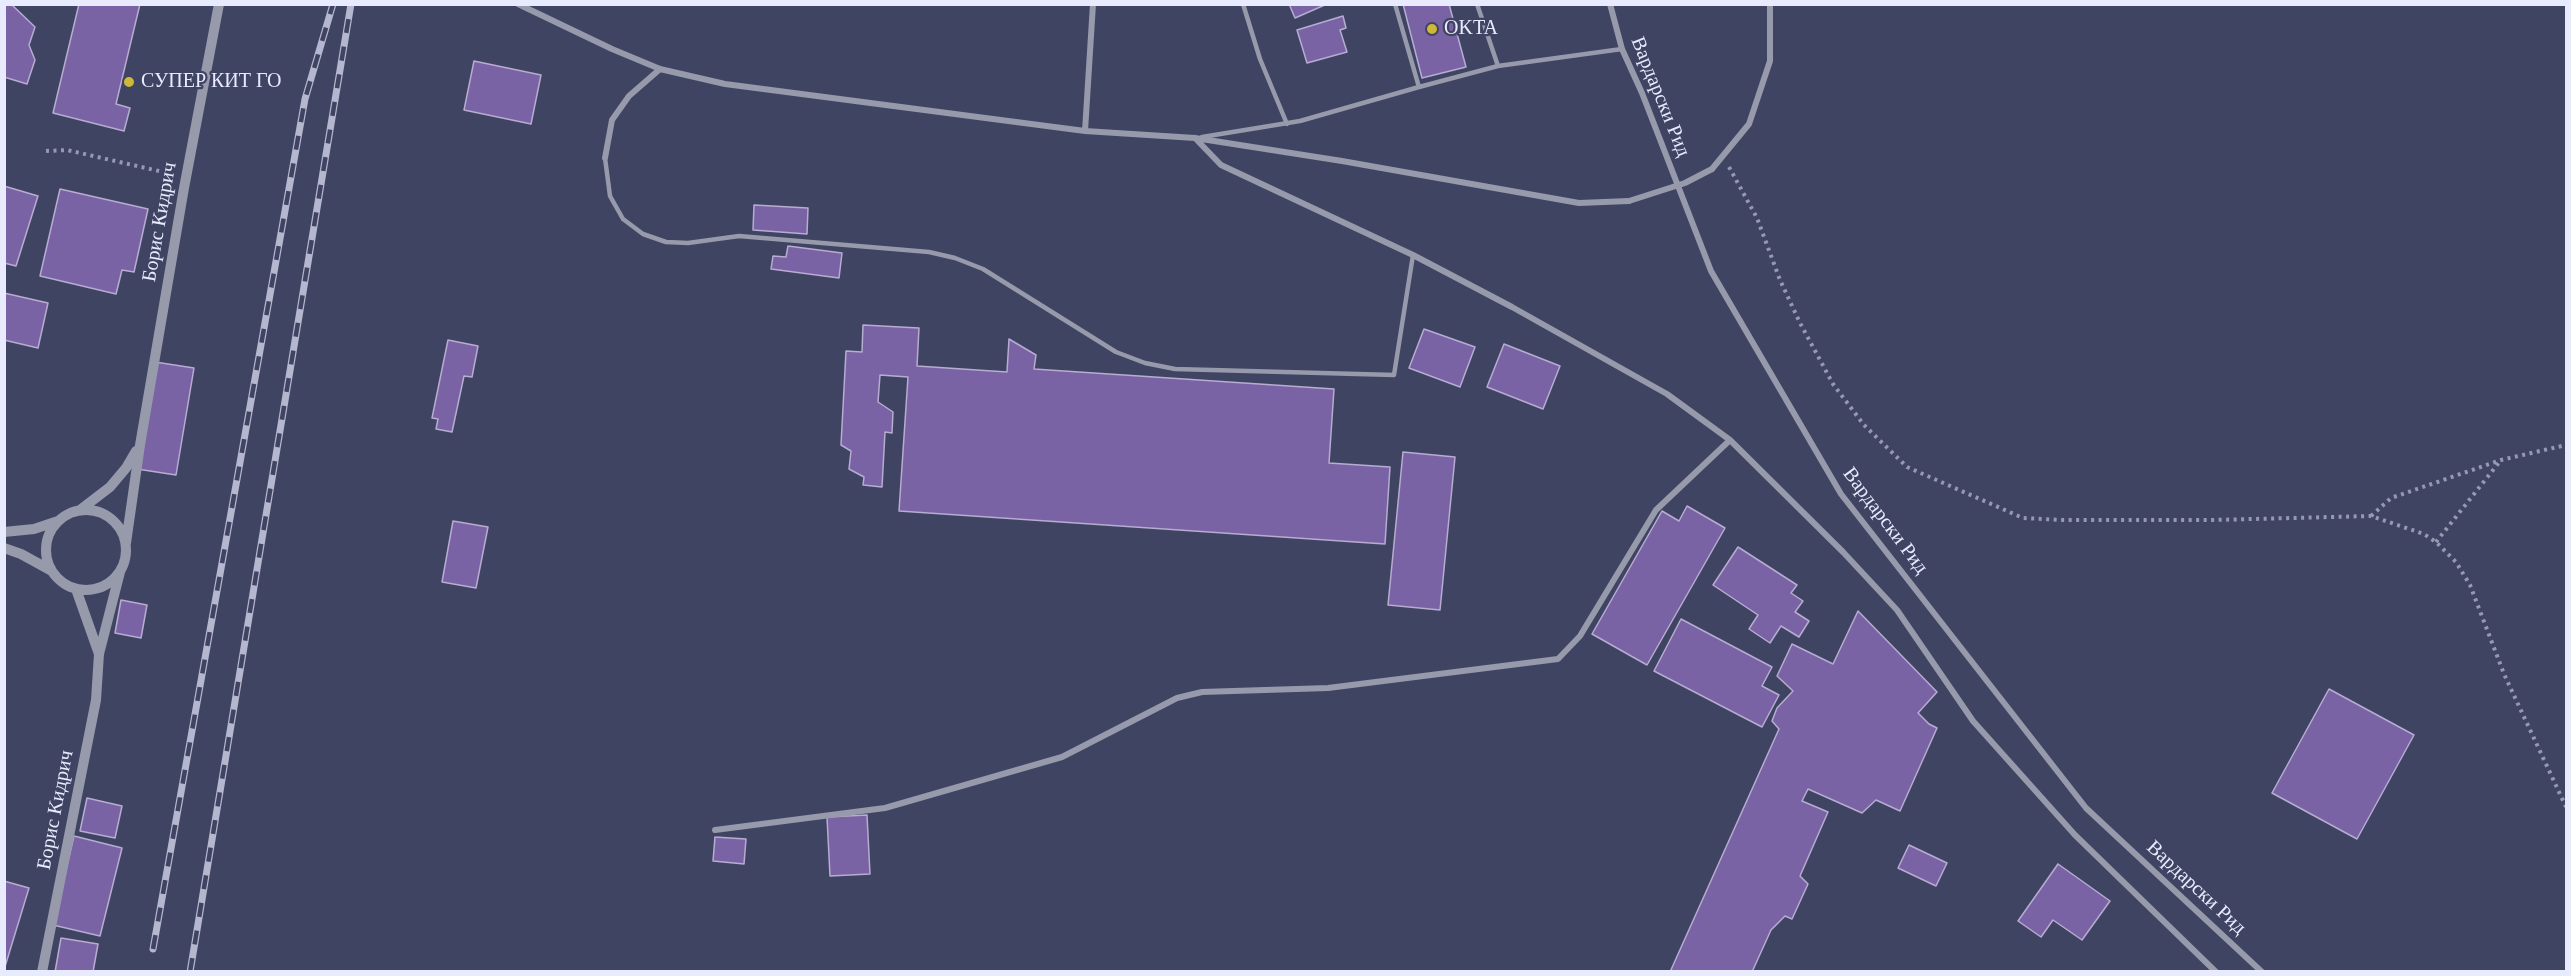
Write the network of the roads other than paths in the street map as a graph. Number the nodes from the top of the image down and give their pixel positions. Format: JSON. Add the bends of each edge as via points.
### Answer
{"nodes":[{"id":1,"x":219,"y":4,"type":"edge"},
{"id":2,"x":518,"y":4,"type":"edge"},
{"id":3,"x":1093,"y":4,"type":"edge"},
{"id":4,"x":1243,"y":4,"type":"edge"},
{"id":5,"x":1395,"y":4,"type":"edge"},
{"id":6,"x":1477,"y":4,"type":"edge"},
{"id":7,"x":1610,"y":4,"type":"edge"},
{"id":8,"x":1770,"y":4,"type":"edge"},
{"id":9,"x":1622,"y":50,"type":"junction"},
{"id":10,"x":1498,"y":66,"type":"junction"},
{"id":11,"x":660,"y":69,"type":"junction"},
{"id":12,"x":1419,"y":87,"type":"junction"},
{"id":13,"x":1287,"y":124,"type":"junction"},
{"id":14,"x":1085,"y":131,"type":"junction"},
{"id":15,"x":1195,"y":138,"type":"junction"},
{"id":16,"x":605,"y":158,"type":"joint"},
{"id":17,"x":1413,"y":255,"type":"junction"},
{"id":18,"x":1730,"y":440,"type":"junction"},
{"id":19,"x":140,"y":445,"type":"junction"},
{"id":20,"x":80,"y":510,"type":"junction"},
{"id":21,"x":58,"y":521,"type":"junction"},
{"id":22,"x":4,"y":532,"type":"edge"},
{"id":23,"x":126,"y":543,"type":"junction"},
{"id":24,"x":4,"y":548,"type":"edge"},
{"id":25,"x":52,"y":571,"type":"junction"},
{"id":26,"x":120,"y":572,"type":"junction"},
{"id":27,"x":76,"y":589,"type":"junction"},
{"id":28,"x":99,"y":654,"type":"junction"},
{"id":29,"x":715,"y":830,"type":"dead end"},
{"id":30,"x":42,"y":972,"type":"edge"},
{"id":31,"x":2216,"y":972,"type":"edge"},
{"id":32,"x":2262,"y":972,"type":"edge"}],
"edges":[{"from":1,"to":19,"type":"street","name":"Борис Кидрич"},
{"from":2,"to":11,"type":"street"},
{"from":3,"to":14,"type":"street"},
{"from":4,"to":13,"type":"lane"},
{"from":5,"to":12,"type":"lane"},
{"from":6,"to":10,"type":"lane"},
{"from":7,"to":9,"type":"street","name":"Вардарски Рид"},
{"from":8,"to":15,"type":"street","bridge":true,"via":[[1770,61],[1749,124],[1712,169],[1685,183],[1629,201],[1579,203]]},
{"from":9,"to":10,"type":"lane"},
{"from":9,"to":32,"type":"street","name":"Вардарски Рид","via":[[1711,271],[1841,494],[2086,808]]},
{"from":10,"to":12,"type":"lane"},
{"from":11,"to":14,"type":"street","via":[[725,84]]},
{"from":11,"to":16,"type":"street","via":[[629,96],[612,120]]},
{"from":12,"to":13,"type":"lane"},
{"from":13,"to":15,"type":"lane"},
{"from":14,"to":15,"type":"street"},
{"from":15,"to":17,"type":"street","via":[[1221,165]]},
{"from":16,"to":17,"type":"lane","via":[[610,196],[623,219],[643,234],[666,242],[739,236],[918,250],[955,258],[983,269],[1116,352],[1175,369],[1394,375]]},
{"from":17,"to":18,"type":"street","via":[[1667,394]]},
{"from":18,"to":29,"type":"street","via":[[1656,510],[1580,636],[1558,659],[1328,688],[1202,692],[1177,698],[1062,757],[885,808]]},
{"from":18,"to":31,"type":"street","via":[[1897,610],[1973,721],[2075,835]]},
{"from":19,"to":20,"type":"street","via":[[110,487]]},
{"from":19,"to":23,"type":"street","name":"Борис Кидрич"},
{"from":20,"to":21,"type":"street"},
{"from":20,"to":23,"type":"street","via":[[110,517]]},
{"from":21,"to":22,"type":"street","via":[[34,529]]},
{"from":21,"to":25,"type":"street","via":[[48,537],[46,550]]},
{"from":23,"to":26,"type":"street","via":[[126,558]]},
{"from":24,"to":25,"type":"street"},
{"from":25,"to":27,"type":"street"},
{"from":26,"to":27,"type":"street","via":[[100,587]]},
{"from":26,"to":28,"type":"street"},
{"from":27,"to":28,"type":"street"},
{"from":28,"to":30,"type":"street","name":"Борис Кидрич","via":[[96,700]]}]}
